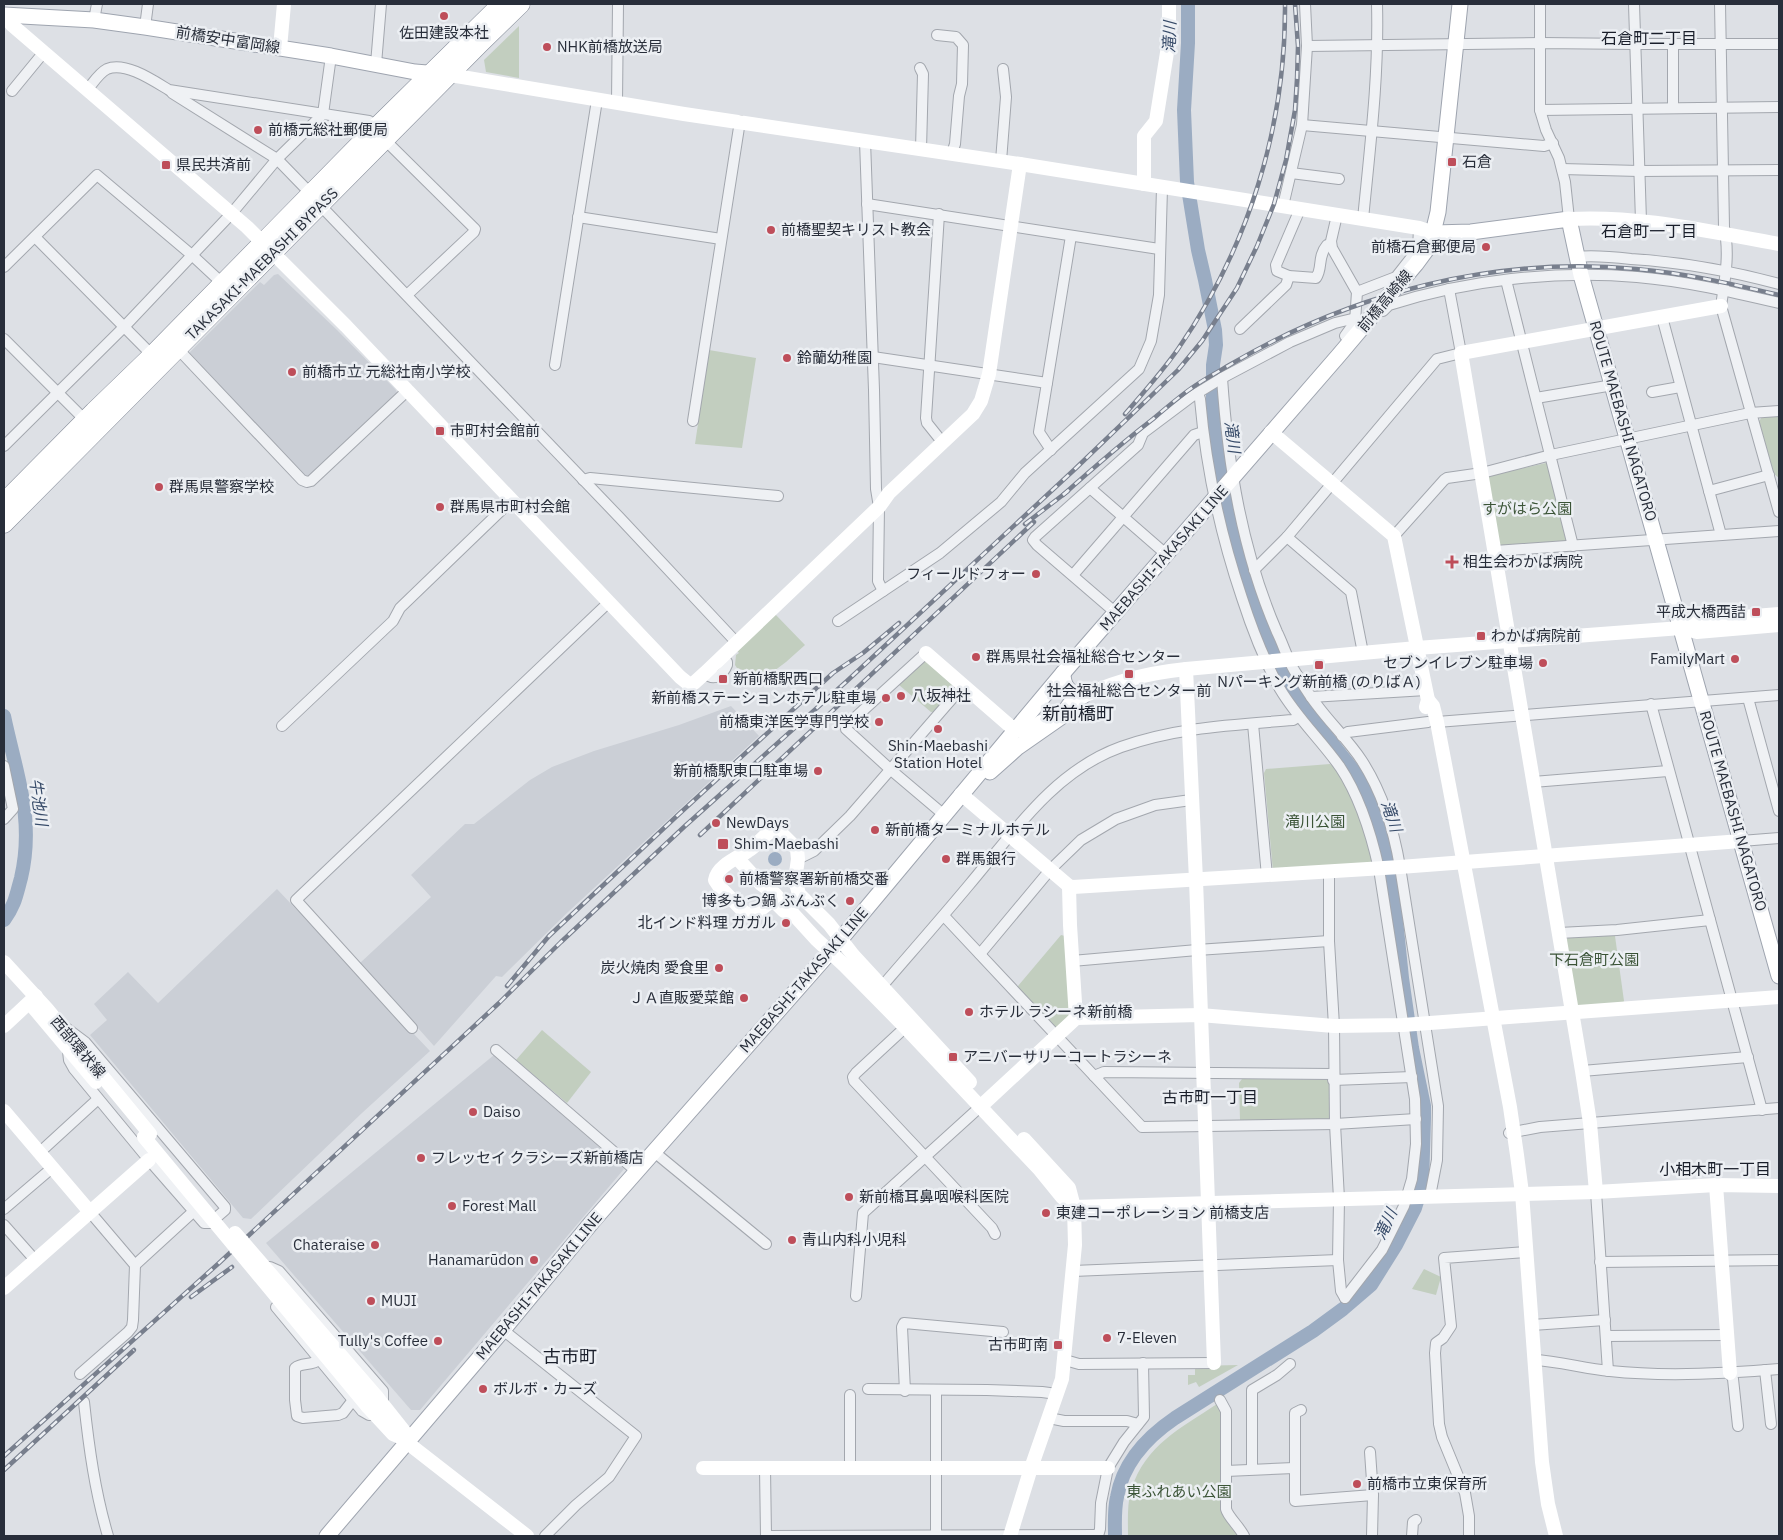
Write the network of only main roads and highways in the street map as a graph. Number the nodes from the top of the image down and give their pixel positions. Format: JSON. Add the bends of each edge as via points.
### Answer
{"nodes":[{"id":1,"x":501,"y":4,"type":"edge"},
{"id":2,"x":521,"y":4,"type":"edge"},
{"id":3,"x":1460,"y":4,"type":"edge"},
{"id":4,"x":4,"y":15,"type":"edge"},
{"id":5,"x":430,"y":74,"type":"junction"},
{"id":6,"x":450,"y":75,"type":"junction"},
{"id":7,"x":381,"y":133,"type":"junction"},
{"id":8,"x":1434,"y":233,"type":"junction"},
{"id":9,"x":268,"y":248,"type":"junction"},
{"id":10,"x":4,"y":502,"type":"edge"},
{"id":11,"x":4,"y":524,"type":"edge"},
{"id":12,"x":1063,"y":673,"type":"junction"},
{"id":13,"x":965,"y":790,"type":"junction"},
{"id":14,"x":1779,"y":976,"type":"edge"},
{"id":15,"x":327,"y":1536,"type":"edge"}],
"edges":[{"from":1,"to":5,"type":"highway","name":"TAKASAKI-MAEBASHI BYPASS"},
{"from":2,"to":6,"type":"highway","name":"TAKASAKI-MAEBASHI BYPASS"},
{"from":3,"to":8,"type":"main road"},
{"from":4,"to":5,"type":"main road","name":"前橋安中富岡線","via":[[94,20],[145,27]]},
{"from":5,"to":6,"type":"main road","name":"前橋安中富岡線"},
{"from":5,"to":7,"type":"highway","name":"TAKASAKI-MAEBASHI BYPASS"},
{"from":6,"to":7,"type":"highway","name":"TAKASAKI-MAEBASHI BYPASS"},
{"from":7,"to":9,"type":"highway","name":"TAKASAKI-MAEBASHI BYPASS"},
{"from":8,"to":12,"type":"main road","name":"MAEBASHI-TAKASAKI LINE","via":[[1423,256]]},
{"from":8,"to":14,"type":"main road","name":"ROUTE MAEBASHI NAGATORO","via":[[1470,232],[1569,219],[1581,275]]},
{"from":9,"to":10,"type":"highway","name":"TAKASAKI-MAEBASHI BYPASS","via":[[222,283]]},
{"from":9,"to":11,"type":"highway","name":"TAKASAKI-MAEBASHI BYPASS","via":[[178,349]]},
{"from":12,"to":13,"type":"main road","name":"MAEBASHI-TAKASAKI LINE"},
{"from":12,"to":13,"type":"main road","via":[[1064,681],[1076,700],[1061,716]]},
{"from":13,"to":15,"type":"main road","name":"MAEBASHI-TAKASAKI LINE","via":[[830,952],[653,1151]]}]}
